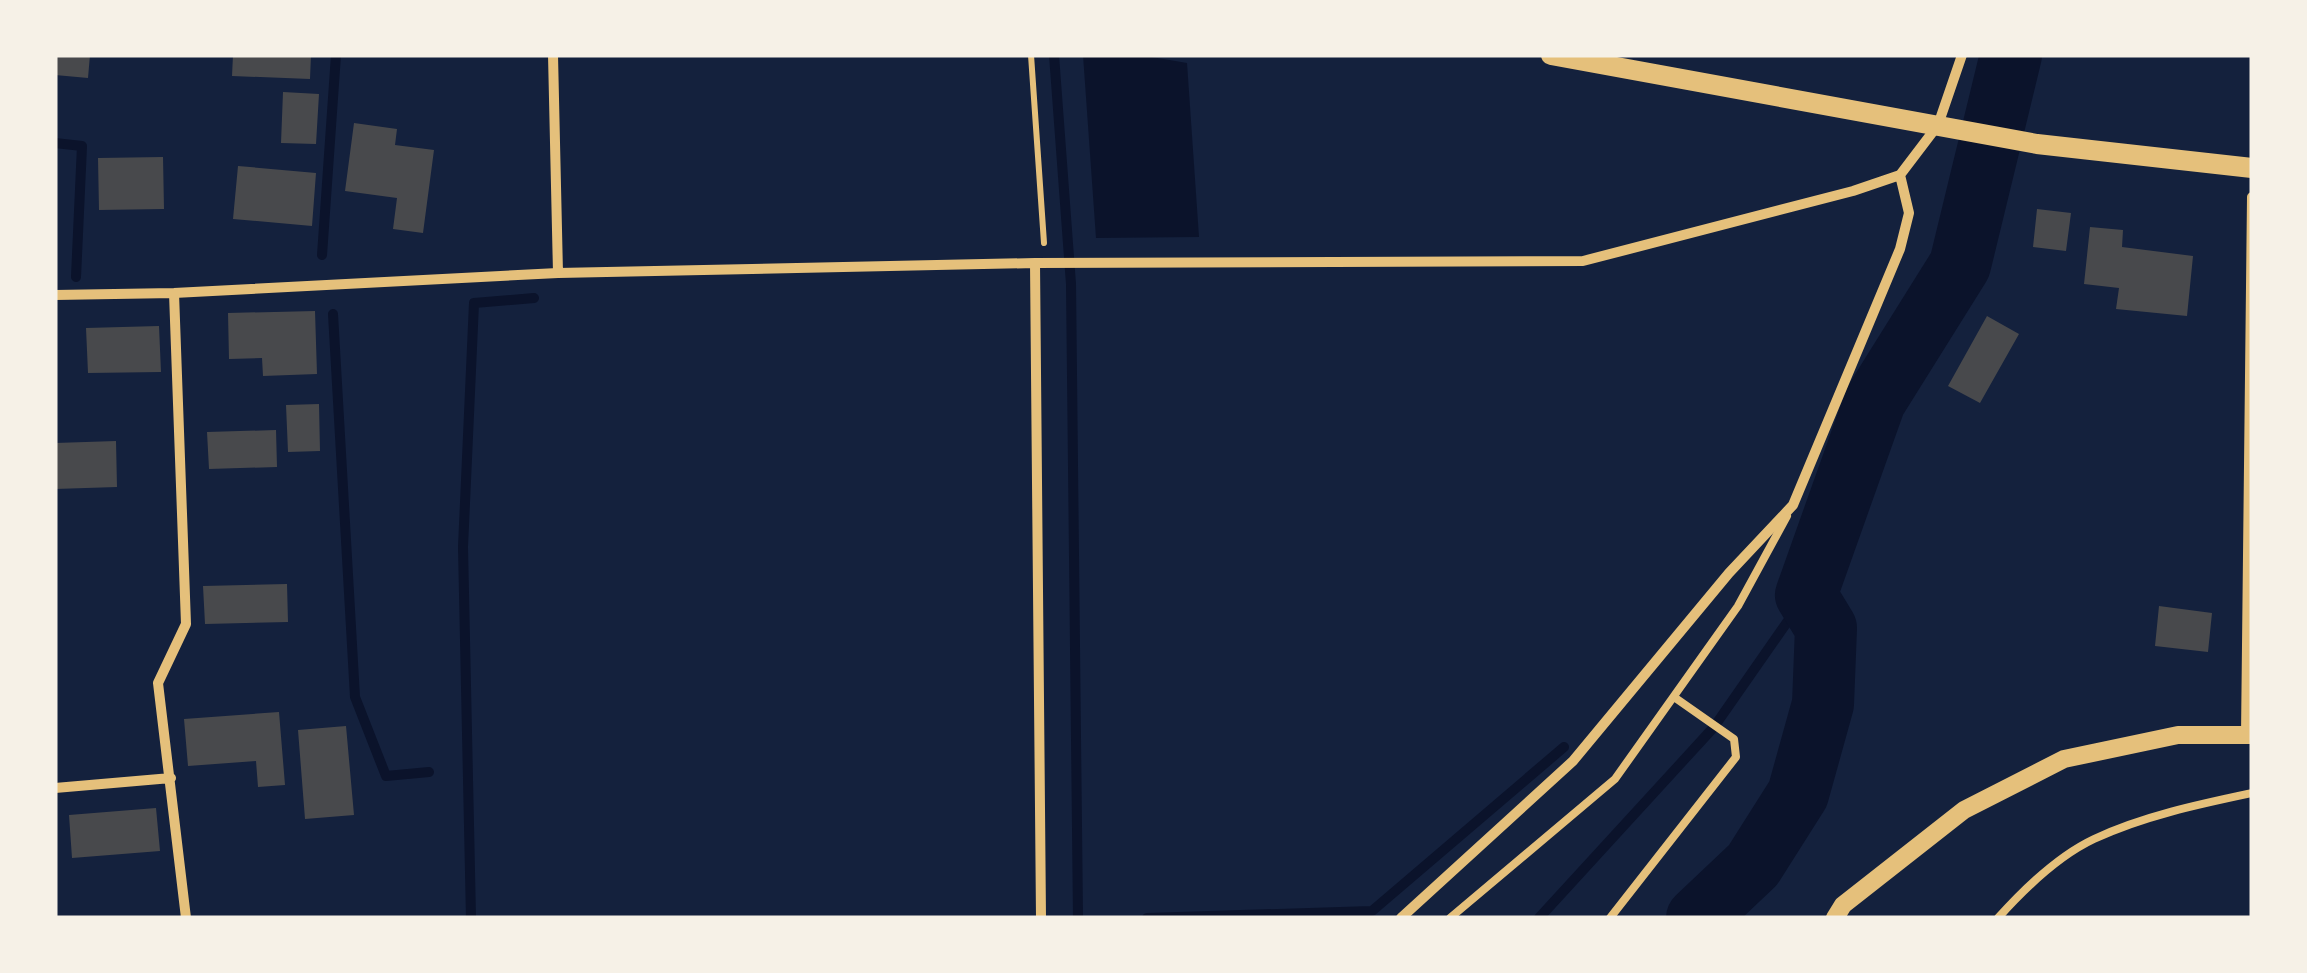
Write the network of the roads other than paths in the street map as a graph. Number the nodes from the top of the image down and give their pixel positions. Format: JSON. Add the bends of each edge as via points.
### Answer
{"nodes":[{"id":1,"x":552,"y":55,"type":"edge"},
{"id":2,"x":1551,"y":55,"type":"edge"},
{"id":3,"x":1962,"y":55,"type":"edge"},
{"id":4,"x":1938,"y":125,"type":"junction"},
{"id":5,"x":2252,"y":168,"type":"edge"},
{"id":6,"x":1900,"y":175,"type":"junction"},
{"id":7,"x":2252,"y":198,"type":"edge"},
{"id":8,"x":1042,"y":263,"type":"junction"},
{"id":9,"x":558,"y":273,"type":"junction"},
{"id":10,"x":174,"y":293,"type":"junction"},
{"id":11,"x":55,"y":296,"type":"edge"},
{"id":12,"x":1793,"y":505,"type":"junction"},
{"id":13,"x":2250,"y":646,"type":"edge"},
{"id":14,"x":1674,"y":696,"type":"junction"},
{"id":15,"x":2249,"y":735,"type":"edge"},
{"id":16,"x":170,"y":778,"type":"junction"},
{"id":17,"x":55,"y":788,"type":"edge"},
{"id":18,"x":2252,"y":793,"type":"edge"},
{"id":19,"x":186,"y":918,"type":"edge"},
{"id":20,"x":1041,"y":918,"type":"edge"},
{"id":21,"x":1401,"y":918,"type":"edge"},
{"id":22,"x":1450,"y":918,"type":"edge"},
{"id":23,"x":1610,"y":918,"type":"edge"},
{"id":24,"x":1835,"y":918,"type":"edge"},
{"id":25,"x":1998,"y":918,"type":"edge"}],
"edges":[{"from":1,"to":9,"type":"street"},
{"from":2,"to":4,"type":"main road"},
{"from":3,"to":4,"type":"street"},
{"from":4,"to":5,"type":"main road","via":[[2037,144]]},
{"from":4,"to":6,"type":"street"},
{"from":6,"to":8,"type":"street","via":[[1583,261]]},
{"from":6,"to":12,"type":"street","via":[[1909,213],[1900,249]]},
{"from":7,"to":13,"type":"street"},
{"from":8,"to":9,"type":"street"},
{"from":8,"to":20,"type":"street"},
{"from":9,"to":10,"type":"street"},
{"from":10,"to":11,"type":"street"},
{"from":10,"to":16,"type":"street","via":[[186,624],[158,683]]},
{"from":12,"to":14,"type":"lane","via":[[1738,606]]},
{"from":12,"to":21,"type":"street","via":[[1574,761]]},
{"from":13,"to":15,"type":"street"},
{"from":14,"to":22,"type":"lane","via":[[1615,778]]},
{"from":14,"to":23,"type":"lane","via":[[1734,739],[1736,757]]},
{"from":15,"to":24,"type":"street","via":[[2178,735],[2064,759],[1964,810]]},
{"from":16,"to":17,"type":"street"},
{"from":16,"to":19,"type":"street"},
{"from":18,"to":25,"type":"lane","via":[[2093,840],[2025,888]]}]}
